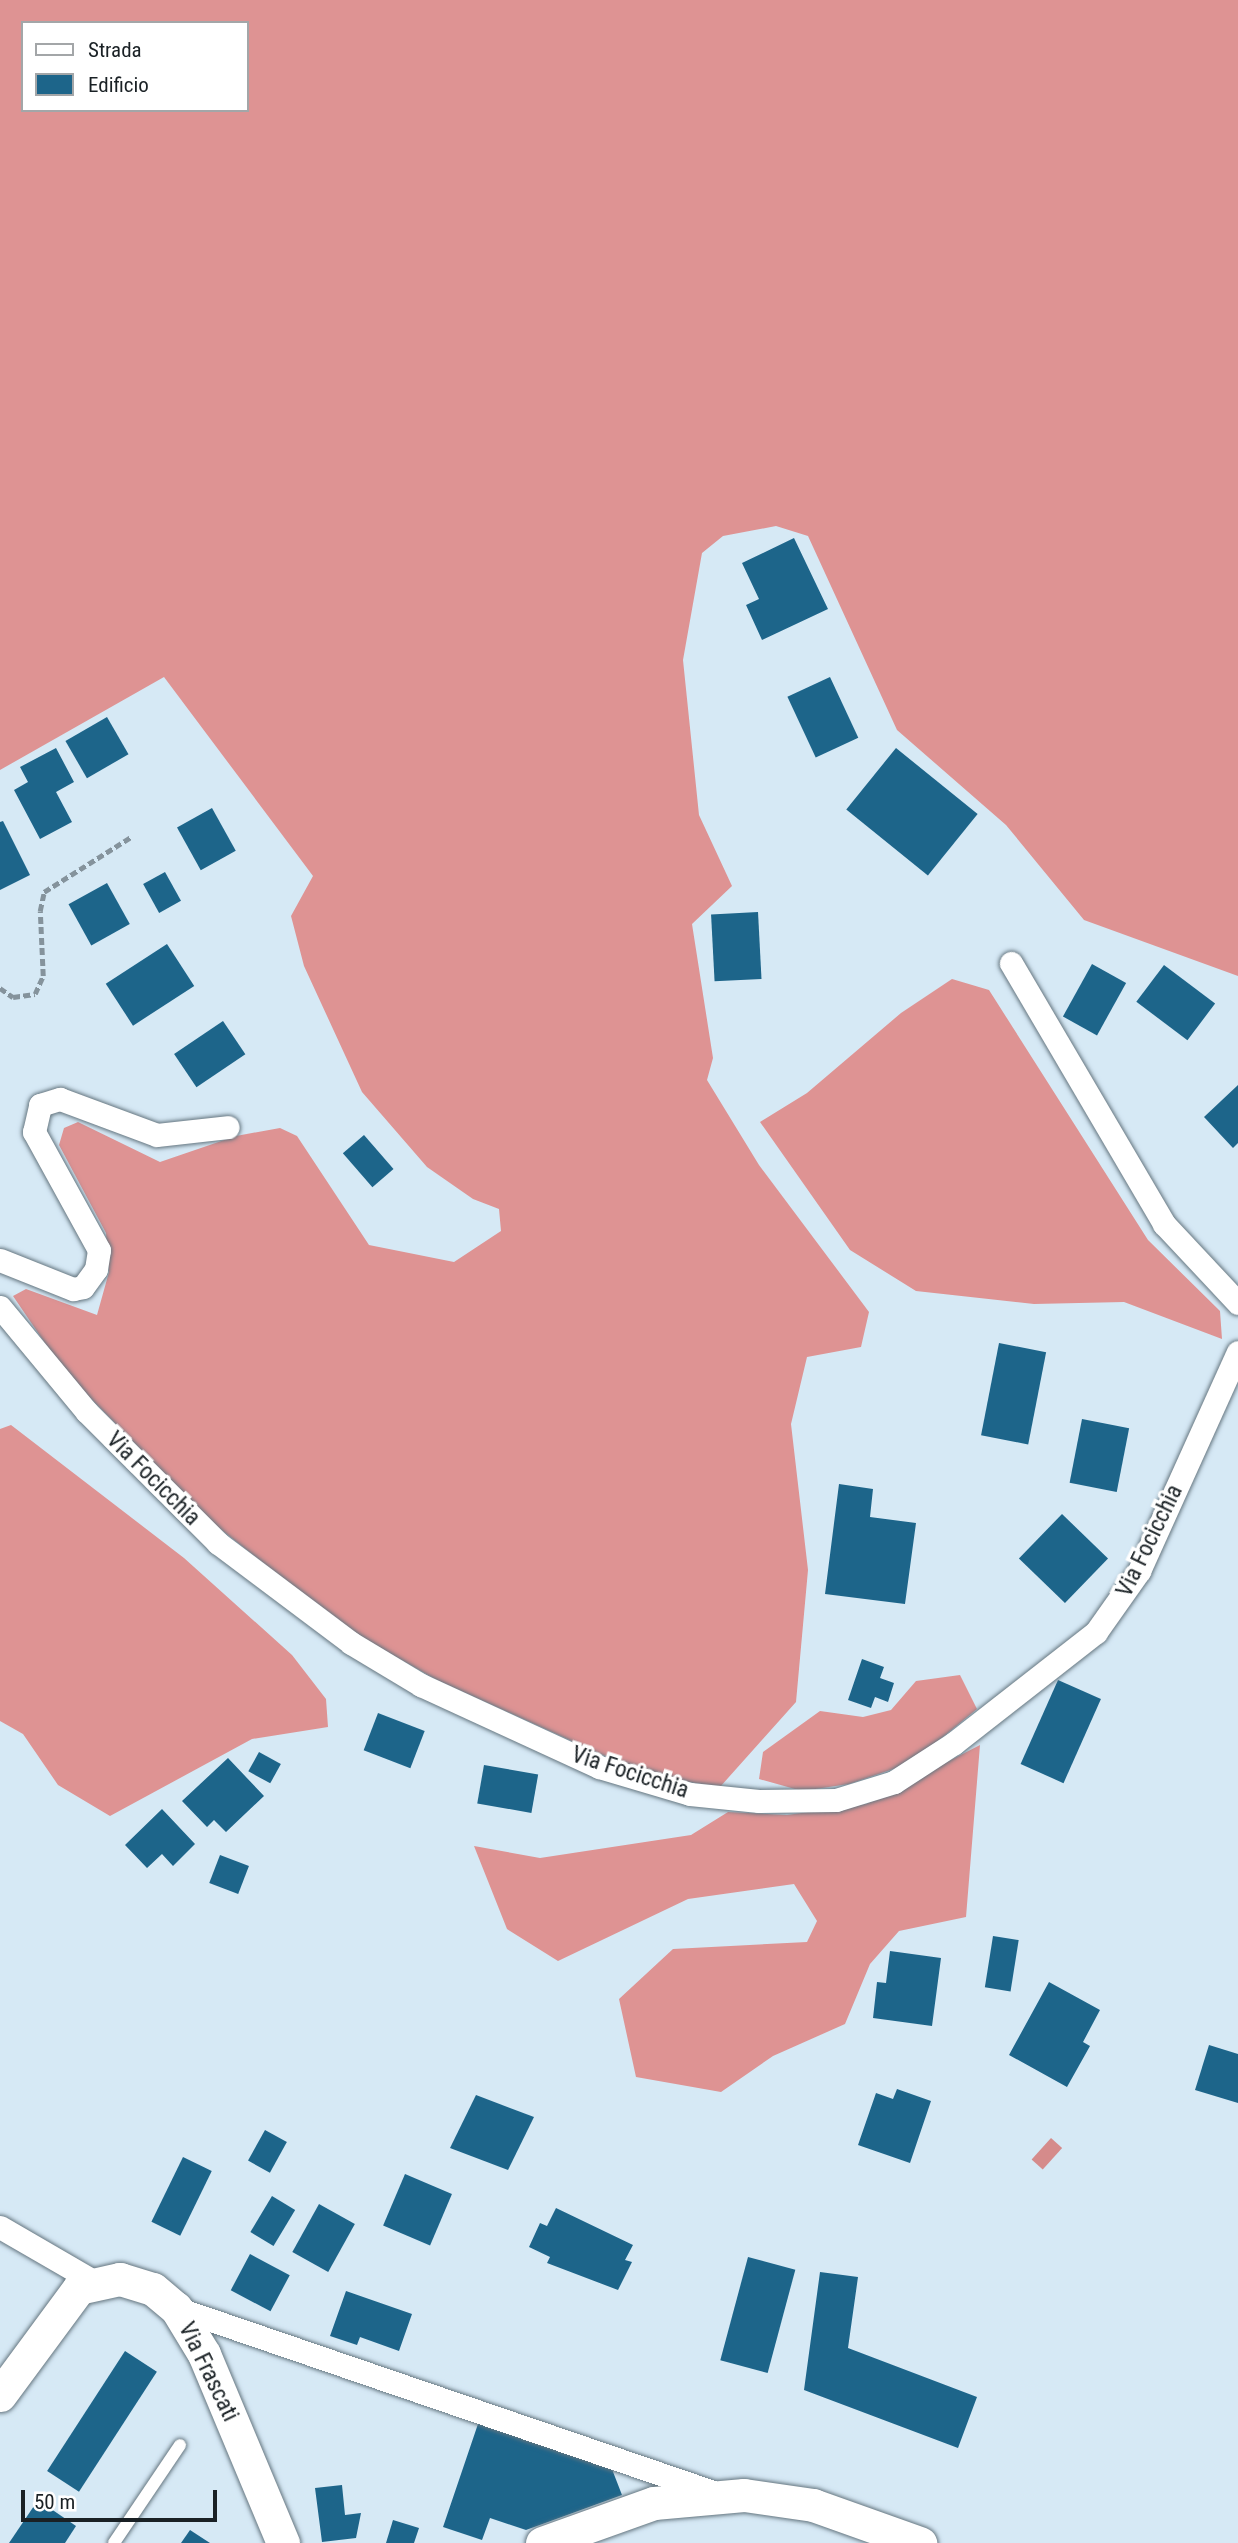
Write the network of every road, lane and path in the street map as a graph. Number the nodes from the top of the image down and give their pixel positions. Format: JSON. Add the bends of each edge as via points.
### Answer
{"nodes":[{"id":1,"x":131,"y":837,"type":"dead end"},
{"id":2,"x":1011,"y":963,"type":"dead end"},
{"id":3,"x":0,"y":988,"type":"edge"},
{"id":4,"x":228,"y":1127,"type":"dead end"},
{"id":5,"x":0,"y":1260,"type":"edge"},
{"id":6,"x":1238,"y":1303,"type":"edge"},
{"id":7,"x":0,"y":1307,"type":"edge"},
{"id":8,"x":1238,"y":1352,"type":"edge"},
{"id":9,"x":0,"y":2227,"type":"edge"},
{"id":10,"x":93,"y":2281,"type":"junction"},
{"id":11,"x":176,"y":2308,"type":"junction"},
{"id":12,"x":0,"y":2395,"type":"edge"},
{"id":13,"x":180,"y":2445,"type":"dead end"},
{"id":14,"x":724,"y":2495,"type":"junction"},
{"id":15,"x":611,"y":2528,"type":"edge"},
{"id":16,"x":114,"y":2543,"type":"edge"},
{"id":17,"x":283,"y":2543,"type":"edge"},
{"id":18,"x":542,"y":2543,"type":"edge"},
{"id":19,"x":920,"y":2543,"type":"edge"}],
"edges":[{"from":1,"to":3,"type":"path","via":[[44,892],[40,911],[43,976],[35,994],[13,997]]},
{"from":2,"to":6,"type":"street","via":[[1164,1224]]},
{"from":4,"to":5,"type":"street","via":[[157,1135],[60,1099],[40,1105],[34,1132],[99,1250],[96,1269],[83,1287],[73,1289]]},
{"from":7,"to":8,"type":"street","name":"Via Focicchia","via":[[87,1412],[218,1543],[342,1638],[421,1685],[599,1767],[690,1794],[759,1801],[836,1800],[894,1782],[954,1743],[1096,1632],[1139,1571]]},
{"from":9,"to":10,"type":"street"},
{"from":10,"to":11,"type":"main road","name":"Via Frascati","via":[[137,2283]]},
{"from":10,"to":12,"type":"main road","via":[[58,2314]]},
{"from":11,"to":14,"type":"street"},
{"from":11,"to":17,"type":"main road","name":"Via Frascati","via":[[204,2354]]},
{"from":13,"to":16,"type":"lane"},
{"from":14,"to":15,"type":"main road","via":[[668,2500]]},
{"from":14,"to":19,"type":"main road","via":[[799,2501]]},
{"from":15,"to":18,"type":"main road"}]}
